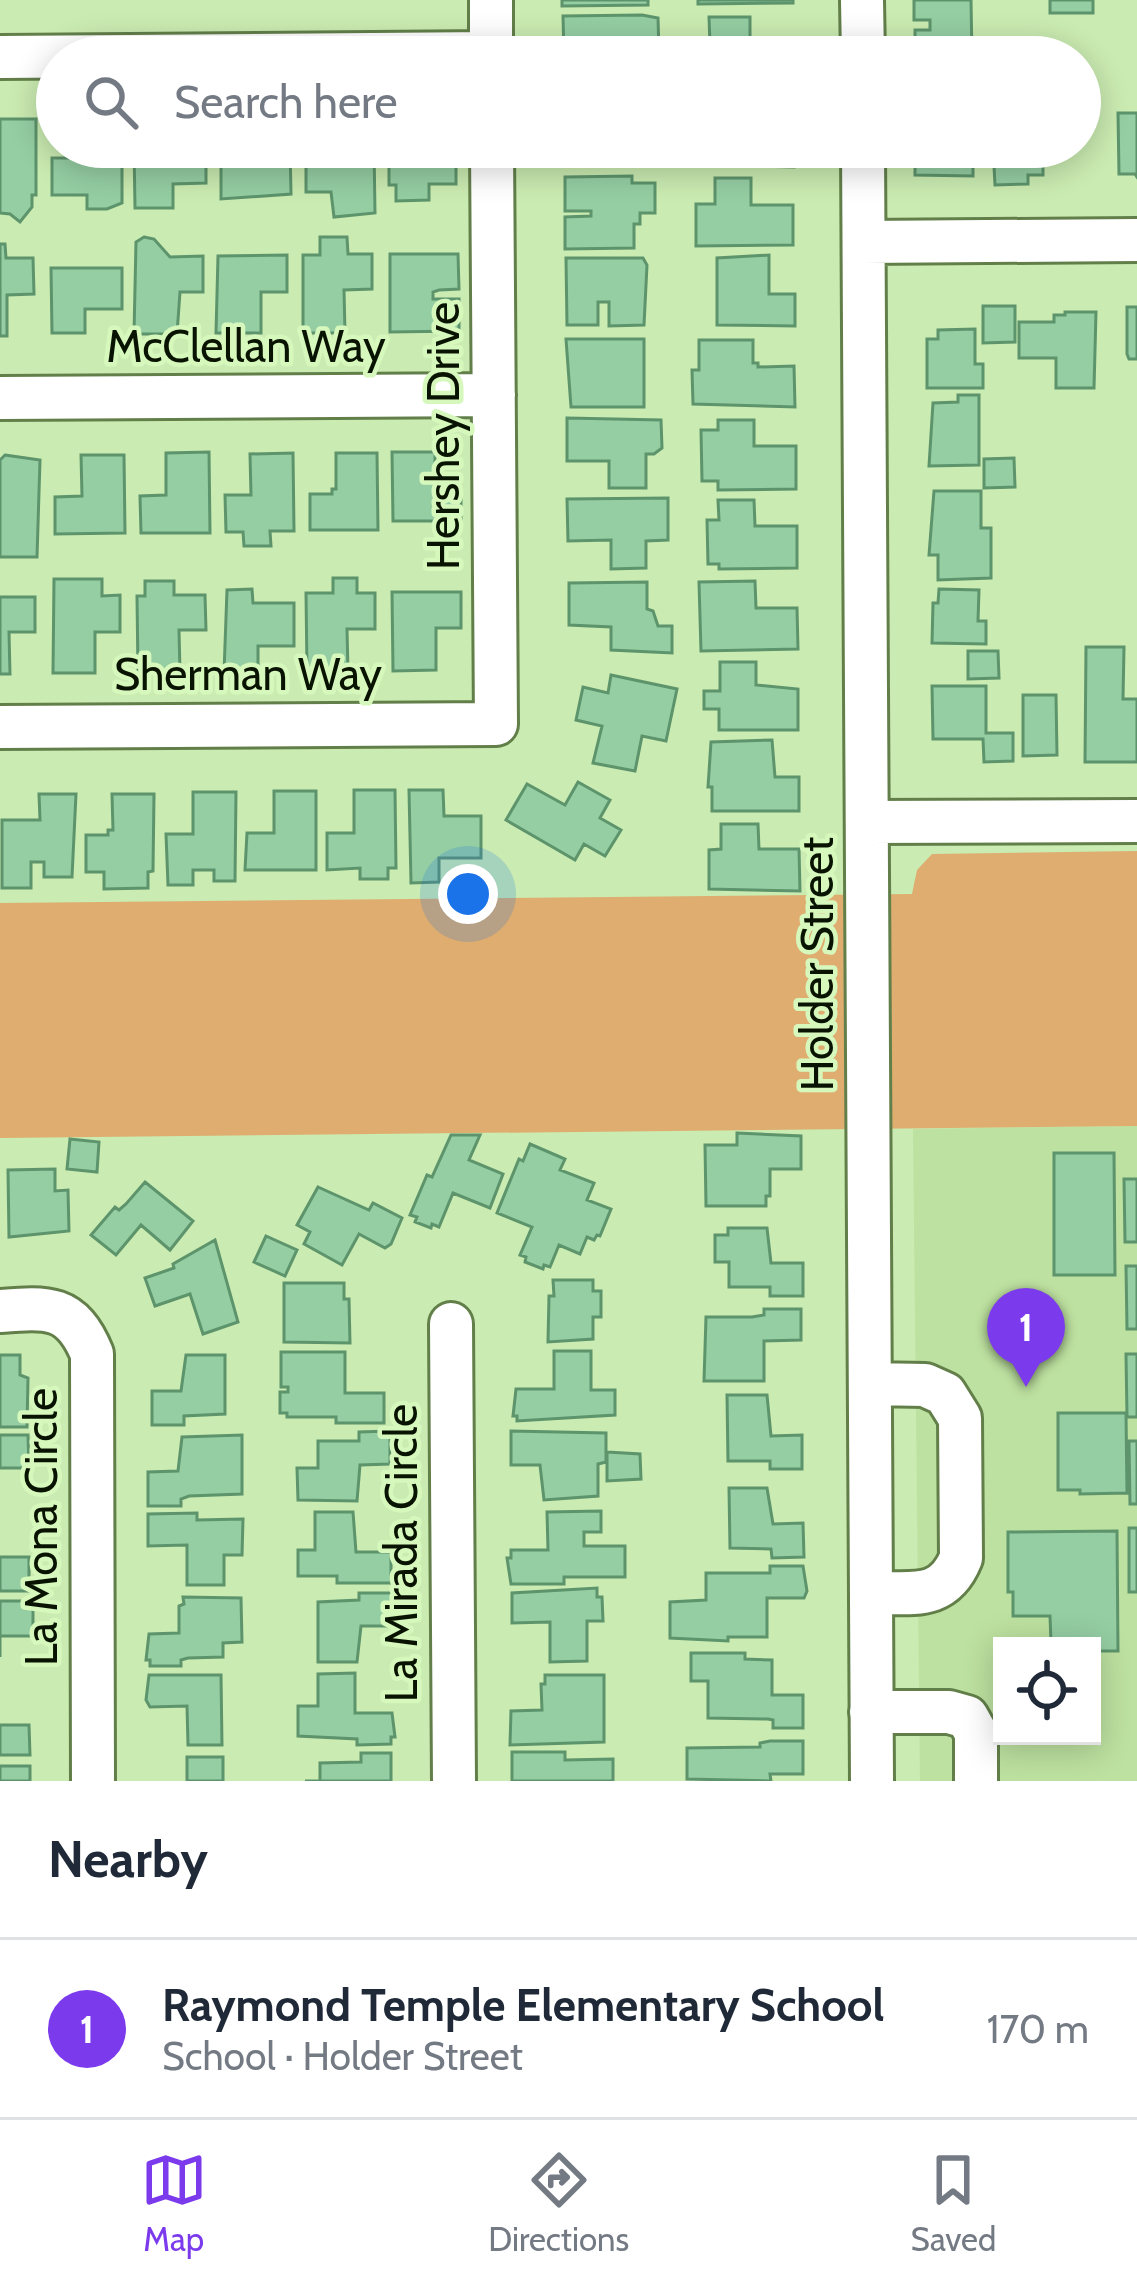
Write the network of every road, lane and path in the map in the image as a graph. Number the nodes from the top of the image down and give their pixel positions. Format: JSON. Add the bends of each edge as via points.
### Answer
{"nodes":[{"id":1,"x":490,"y":0,"type":"edge"},
{"id":2,"x":862,"y":0,"type":"edge"},
{"id":3,"x":491,"y":36,"type":"edge"},
{"id":4,"x":862,"y":36,"type":"edge"},
{"id":5,"x":0,"y":57,"type":"edge"},
{"id":6,"x":36,"y":57,"type":"edge"},
{"id":7,"x":492,"y":168,"type":"edge"},
{"id":8,"x":863,"y":168,"type":"edge"},
{"id":9,"x":1137,"y":240,"type":"edge"},
{"id":10,"x":864,"y":242,"type":"junction"},
{"id":11,"x":494,"y":395,"type":"junction"},
{"id":12,"x":0,"y":398,"type":"edge"},
{"id":13,"x":496,"y":724,"type":"joint"},
{"id":14,"x":0,"y":727,"type":"edge"},
{"id":15,"x":1137,"y":821,"type":"edge"},
{"id":16,"x":867,"y":822,"type":"junction"},
{"id":17,"x":17,"y":1309,"type":"edge"},
{"id":18,"x":451,"y":1324,"type":"dead end"},
{"id":19,"x":871,"y":1384,"type":"junction"},
{"id":20,"x":871,"y":1593,"type":"junction"},
{"id":21,"x":872,"y":1712,"type":"junction"},
{"id":22,"x":93,"y":1781,"type":"edge"},
{"id":23,"x":454,"y":1781,"type":"edge"},
{"id":24,"x":872,"y":1781,"type":"edge"},
{"id":25,"x":976,"y":1781,"type":"edge"}],
"edges":[{"from":1,"to":3,"type":"street"},
{"from":2,"to":4,"type":"street"},
{"from":5,"to":6,"type":"street"},
{"from":7,"to":11,"type":"street","name":"Hershey Drive"},
{"from":8,"to":10,"type":"street","name":"Holder Street"},
{"from":9,"to":10,"type":"street"},
{"from":10,"to":16,"type":"street","name":"Holder Street"},
{"from":11,"to":12,"type":"street","name":"McClellan Way"},
{"from":11,"to":13,"type":"street","name":"Hershey Drive"},
{"from":13,"to":14,"type":"street","name":"Sherman Way"},
{"from":15,"to":16,"type":"street"},
{"from":16,"to":19,"type":"street","name":"Holder Street"},
{"from":17,"to":22,"type":"street","name":"La Mona Circle","via":[[59,1312],[74,1321],[92,1354]]},
{"from":18,"to":23,"type":"street","name":"La Mirada Circle"},
{"from":19,"to":20,"type":"street","name":"Holder Street"},
{"from":19,"to":20,"type":"street","via":[[925,1385],[945,1394],[960,1418],[962,1558],[953,1578],[931,1592]]},
{"from":20,"to":21,"type":"street","name":"Holder Street"},
{"from":21,"to":24,"type":"street","name":"Holder Street"},
{"from":21,"to":25,"type":"street","via":[[967,1717],[976,1733]]}]}
